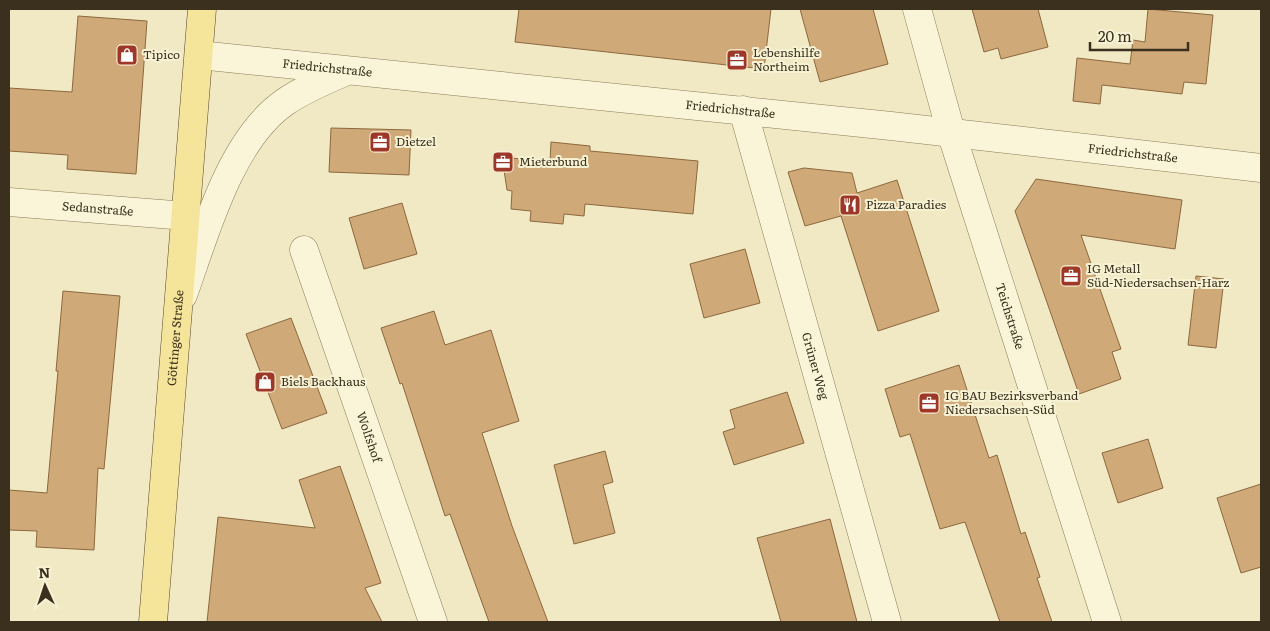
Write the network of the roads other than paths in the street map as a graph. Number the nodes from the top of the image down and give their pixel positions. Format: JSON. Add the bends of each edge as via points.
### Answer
{"nodes":[{"id":1,"x":202,"y":9,"type":"edge"},
{"id":2,"x":918,"y":9,"type":"edge"},
{"id":3,"x":199,"y":55,"type":"junction"},
{"id":4,"x":347,"y":71,"type":"junction"},
{"id":5,"x":743,"y":110,"type":"junction"},
{"id":6,"x":951,"y":132,"type":"junction"},
{"id":7,"x":1261,"y":168,"type":"edge"},
{"id":8,"x":9,"y":202,"type":"edge"},
{"id":9,"x":186,"y":216,"type":"junction"},
{"id":10,"x":304,"y":250,"type":"dead end"},
{"id":11,"x":178,"y":308,"type":"junction"},
{"id":12,"x":153,"y":622,"type":"edge"},
{"id":13,"x":433,"y":622,"type":"edge"},
{"id":14,"x":887,"y":622,"type":"edge"},
{"id":15,"x":1107,"y":622,"type":"edge"}],
"edges":[{"from":1,"to":3,"type":"main road","name":"Göttinger Straße"},
{"from":2,"to":6,"type":"street","name":"Teichstraße"},
{"from":3,"to":4,"type":"street","name":"Friedrichstraße"},
{"from":3,"to":9,"type":"main road","name":"Göttinger Straße"},
{"from":4,"to":5,"type":"street","name":"Friedrichstraße"},
{"from":4,"to":11,"type":"street","via":[[285,102],[248,139],[220,194]]},
{"from":5,"to":6,"type":"street","name":"Friedrichstraße"},
{"from":5,"to":14,"type":"street","name":"Grüner Weg"},
{"from":6,"to":7,"type":"street","name":"Friedrichstraße"},
{"from":6,"to":15,"type":"street","name":"Teichstraße"},
{"from":8,"to":9,"type":"street","name":"Sedanstraße"},
{"from":9,"to":11,"type":"main road","name":"Göttinger Straße"},
{"from":10,"to":13,"type":"street","name":"Wolfshof"},
{"from":11,"to":12,"type":"main road","name":"Göttinger Straße"}]}
